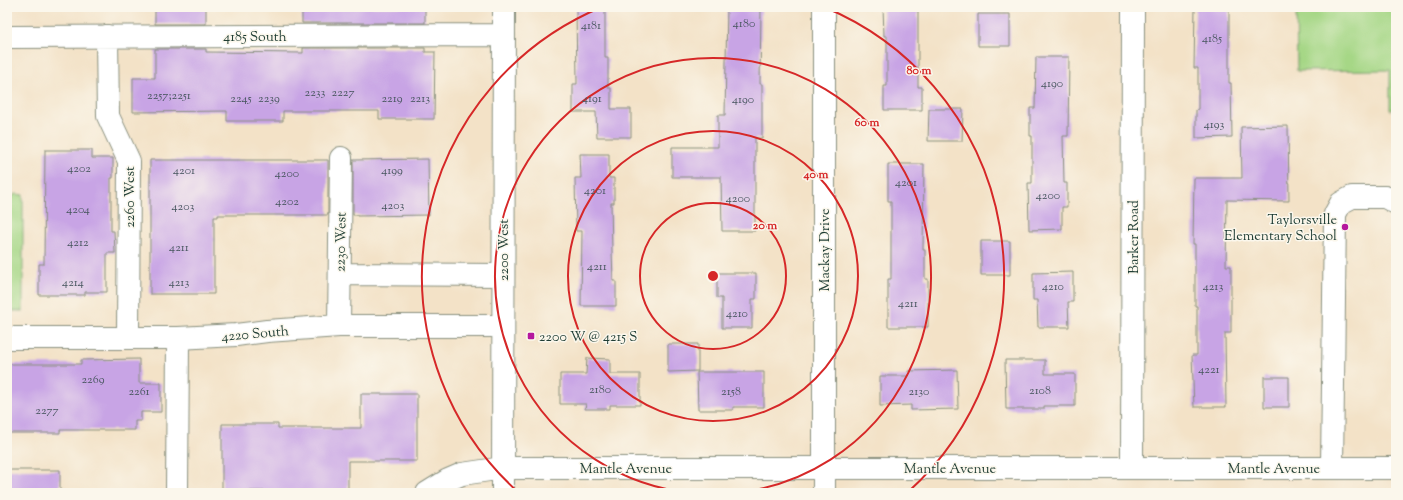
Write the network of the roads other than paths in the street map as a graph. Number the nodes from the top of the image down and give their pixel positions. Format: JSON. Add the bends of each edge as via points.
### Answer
{"nodes":[{"id":1,"x":504,"y":7,"type":"edge"},
{"id":2,"x":824,"y":7,"type":"edge"},
{"id":3,"x":1133,"y":7,"type":"edge"},
{"id":4,"x":504,"y":35,"type":"junction"},
{"id":5,"x":107,"y":36,"type":"junction"},
{"id":6,"x":7,"y":37,"type":"edge"},
{"id":7,"x":341,"y":158,"type":"dead end"},
{"id":8,"x":1396,"y":203,"type":"edge"},
{"id":9,"x":340,"y":274,"type":"junction"},
{"id":10,"x":503,"y":275,"type":"junction"},
{"id":11,"x":339,"y":326,"type":"junction"},
{"id":12,"x":503,"y":326,"type":"junction"},
{"id":13,"x":7,"y":338,"type":"edge"},
{"id":14,"x":128,"y":338,"type":"junction"},
{"id":15,"x":178,"y":338,"type":"junction"},
{"id":16,"x":825,"y":467,"type":"junction"},
{"id":17,"x":503,"y":468,"type":"junction"},
{"id":18,"x":1132,"y":468,"type":"junction"},
{"id":19,"x":1332,"y":468,"type":"junction"},
{"id":20,"x":1396,"y":468,"type":"edge"},
{"id":21,"x":177,"y":493,"type":"edge"},
{"id":22,"x":427,"y":493,"type":"edge"},
{"id":23,"x":503,"y":493,"type":"edge"},
{"id":24,"x":824,"y":493,"type":"edge"}],
"edges":[{"from":1,"to":4,"type":"street","name":"2200 West"},
{"from":2,"to":16,"type":"street","name":"Mackay Drive"},
{"from":3,"to":18,"type":"street","name":"Barker Road"},
{"from":4,"to":5,"type":"street","name":"4185 South"},
{"from":4,"to":10,"type":"street","name":"2200 West"},
{"from":5,"to":6,"type":"street","name":"4185 South"},
{"from":5,"to":14,"type":"street","name":"2260 West","via":[[108,116],[129,161]]},
{"from":7,"to":9,"type":"street","name":"2230 West"},
{"from":8,"to":19,"type":"street","via":[[1386,197],[1352,197],[1341,203],[1335,214]]},
{"from":9,"to":10,"type":"street"},
{"from":9,"to":11,"type":"street","name":"2230 West"},
{"from":10,"to":12,"type":"street","name":"2200 West"},
{"from":11,"to":12,"type":"street","name":"4220 South"},
{"from":11,"to":15,"type":"street","name":"4220 South"},
{"from":12,"to":17,"type":"street","name":"2200 West"},
{"from":13,"to":14,"type":"street","name":"4220 South"},
{"from":14,"to":15,"type":"street","name":"4220 South"},
{"from":15,"to":21,"type":"street"},
{"from":16,"to":17,"type":"street","name":"Mantle Avenue"},
{"from":16,"to":18,"type":"street","name":"Mantle Avenue"},
{"from":16,"to":24,"type":"street","name":"Mackay Drive"},
{"from":17,"to":22,"type":"street","name":"Mantle Avenue","via":[[462,474]]},
{"from":17,"to":23,"type":"street","name":"2200 West"},
{"from":18,"to":19,"type":"street","name":"Mantle Avenue"},
{"from":19,"to":20,"type":"street","name":"Mantle Avenue"}]}
